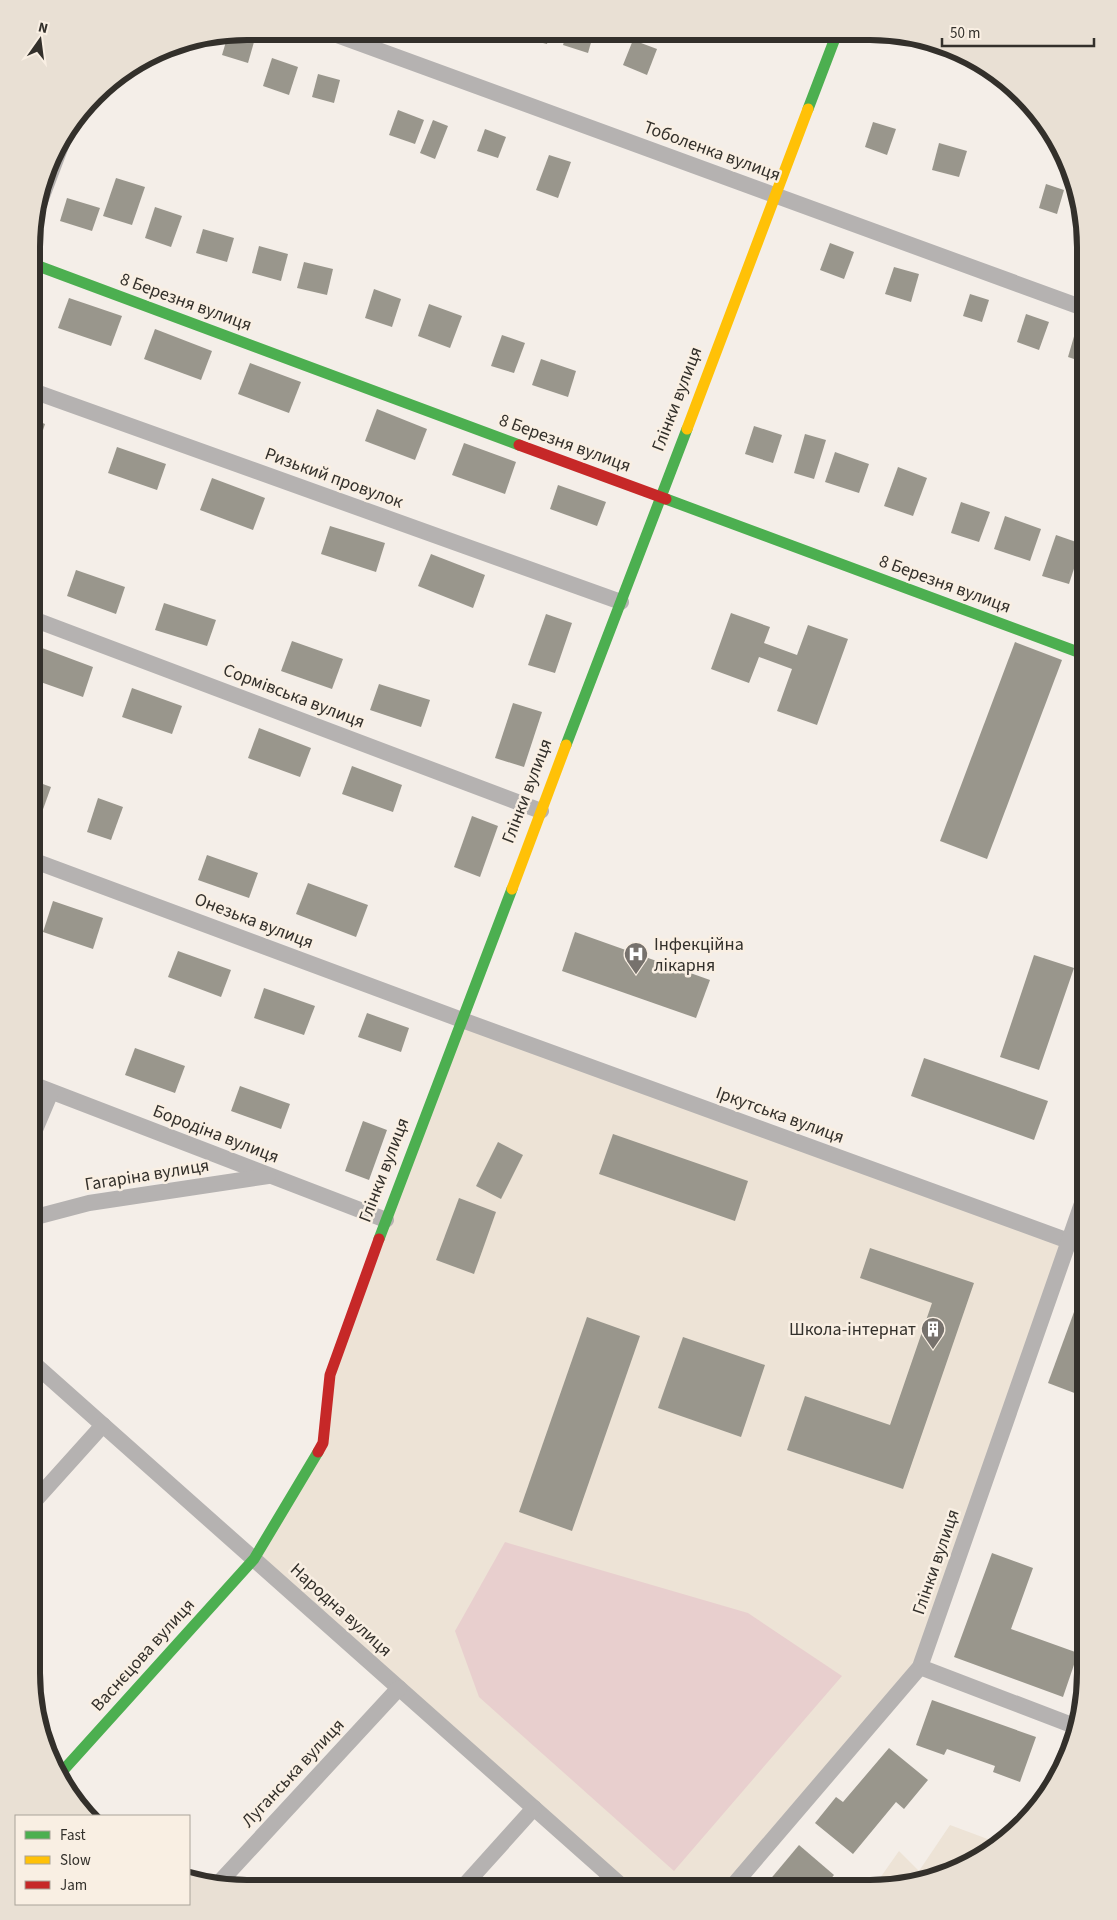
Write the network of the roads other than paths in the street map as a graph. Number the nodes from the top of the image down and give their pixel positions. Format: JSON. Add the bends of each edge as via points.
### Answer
{"nodes":[{"id":1,"x":348,"y":40,"type":"edge"},
{"id":2,"x":834,"y":40,"type":"edge"},
{"id":3,"x":775,"y":196,"type":"junction"},
{"id":4,"x":40,"y":267,"type":"edge"},
{"id":5,"x":1077,"y":306,"type":"edge"},
{"id":6,"x":40,"y":394,"type":"edge"},
{"id":7,"x":661,"y":497,"type":"junction"},
{"id":8,"x":621,"y":602,"type":"junction"},
{"id":9,"x":40,"y":622,"type":"edge"},
{"id":10,"x":1077,"y":652,"type":"edge"},
{"id":11,"x":541,"y":811,"type":"junction"},
{"id":12,"x":40,"y":863,"type":"edge"},
{"id":13,"x":462,"y":1020,"type":"junction"},
{"id":14,"x":40,"y":1087,"type":"edge"},
{"id":15,"x":51,"y":1092,"type":"junction"},
{"id":16,"x":40,"y":1118,"type":"edge"},
{"id":17,"x":270,"y":1176,"type":"junction"},
{"id":18,"x":40,"y":1216,"type":"edge"},
{"id":19,"x":1077,"y":1218,"type":"edge"},
{"id":20,"x":386,"y":1220,"type":"junction"},
{"id":21,"x":1069,"y":1241,"type":"junction"},
{"id":22,"x":1077,"y":1244,"type":"edge"},
{"id":23,"x":40,"y":1369,"type":"edge"},
{"id":24,"x":103,"y":1425,"type":"junction"},
{"id":25,"x":40,"y":1496,"type":"edge"},
{"id":26,"x":254,"y":1559,"type":"junction"},
{"id":27,"x":920,"y":1667,"type":"junction"},
{"id":28,"x":399,"y":1688,"type":"junction"},
{"id":29,"x":1070,"y":1724,"type":"edge"},
{"id":30,"x":64,"y":1769,"type":"edge"},
{"id":31,"x":534,"y":1808,"type":"junction"},
{"id":32,"x":223,"y":1878,"type":"edge"},
{"id":33,"x":469,"y":1880,"type":"edge"},
{"id":34,"x":615,"y":1880,"type":"edge"},
{"id":35,"x":738,"y":1880,"type":"edge"}],
"edges":[{"from":1,"to":3,"type":"street","name":"Тоболенка вулиця"},
{"from":2,"to":3,"type":"street","name":"Глінки вулиця"},
{"from":3,"to":5,"type":"street","name":"Тоболенка вулиця"},
{"from":3,"to":7,"type":"street","name":"Глінки вулиця"},
{"from":4,"to":7,"type":"street","name":"8 Березня вулиця"},
{"from":6,"to":8,"type":"street","name":"Ризький провулок"},
{"from":7,"to":8,"type":"street","name":"Глінки вулиця"},
{"from":7,"to":10,"type":"street","name":"8 Березня вулиця"},
{"from":8,"to":11,"type":"street","name":"Глінки вулиця"},
{"from":9,"to":11,"type":"street","name":"Сормівська вулиця"},
{"from":11,"to":13,"type":"street","name":"Глінки вулиця"},
{"from":12,"to":13,"type":"street","name":"Онезька вулиця"},
{"from":13,"to":20,"type":"street","name":"Глінки вулиця"},
{"from":13,"to":21,"type":"street","name":"Іркутська вулиця"},
{"from":14,"to":15,"type":"street","name":"Бородіна вулиця"},
{"from":15,"to":16,"type":"street"},
{"from":15,"to":17,"type":"street","name":"Бородіна вулиця"},
{"from":17,"to":18,"type":"street","name":"Гагаріна вулиця","via":[[89,1203]]},
{"from":17,"to":20,"type":"street","name":"Бородіна вулиця"},
{"from":19,"to":21,"type":"street","name":"Глінки вулиця"},
{"from":20,"to":26,"type":"street","name":"Глінки вулиця","via":[[330,1375],[323,1443]]},
{"from":21,"to":22,"type":"street","name":"Іркутська вулиця"},
{"from":21,"to":27,"type":"street","name":"Глінки вулиця"},
{"from":23,"to":24,"type":"street","name":"Народна вулиця"},
{"from":24,"to":25,"type":"street"},
{"from":24,"to":26,"type":"street","name":"Народна вулиця"},
{"from":26,"to":28,"type":"street","name":"Народна вулиця"},
{"from":26,"to":30,"type":"street","name":"Васнєцова вулиця"},
{"from":27,"to":29,"type":"street"},
{"from":27,"to":35,"type":"street","name":"Глінки вулиця"},
{"from":28,"to":31,"type":"street","name":"Народна вулиця"},
{"from":28,"to":32,"type":"street","name":"Луганська вулиця"},
{"from":31,"to":33,"type":"street"},
{"from":31,"to":34,"type":"street","name":"Народна вулиця"}]}
